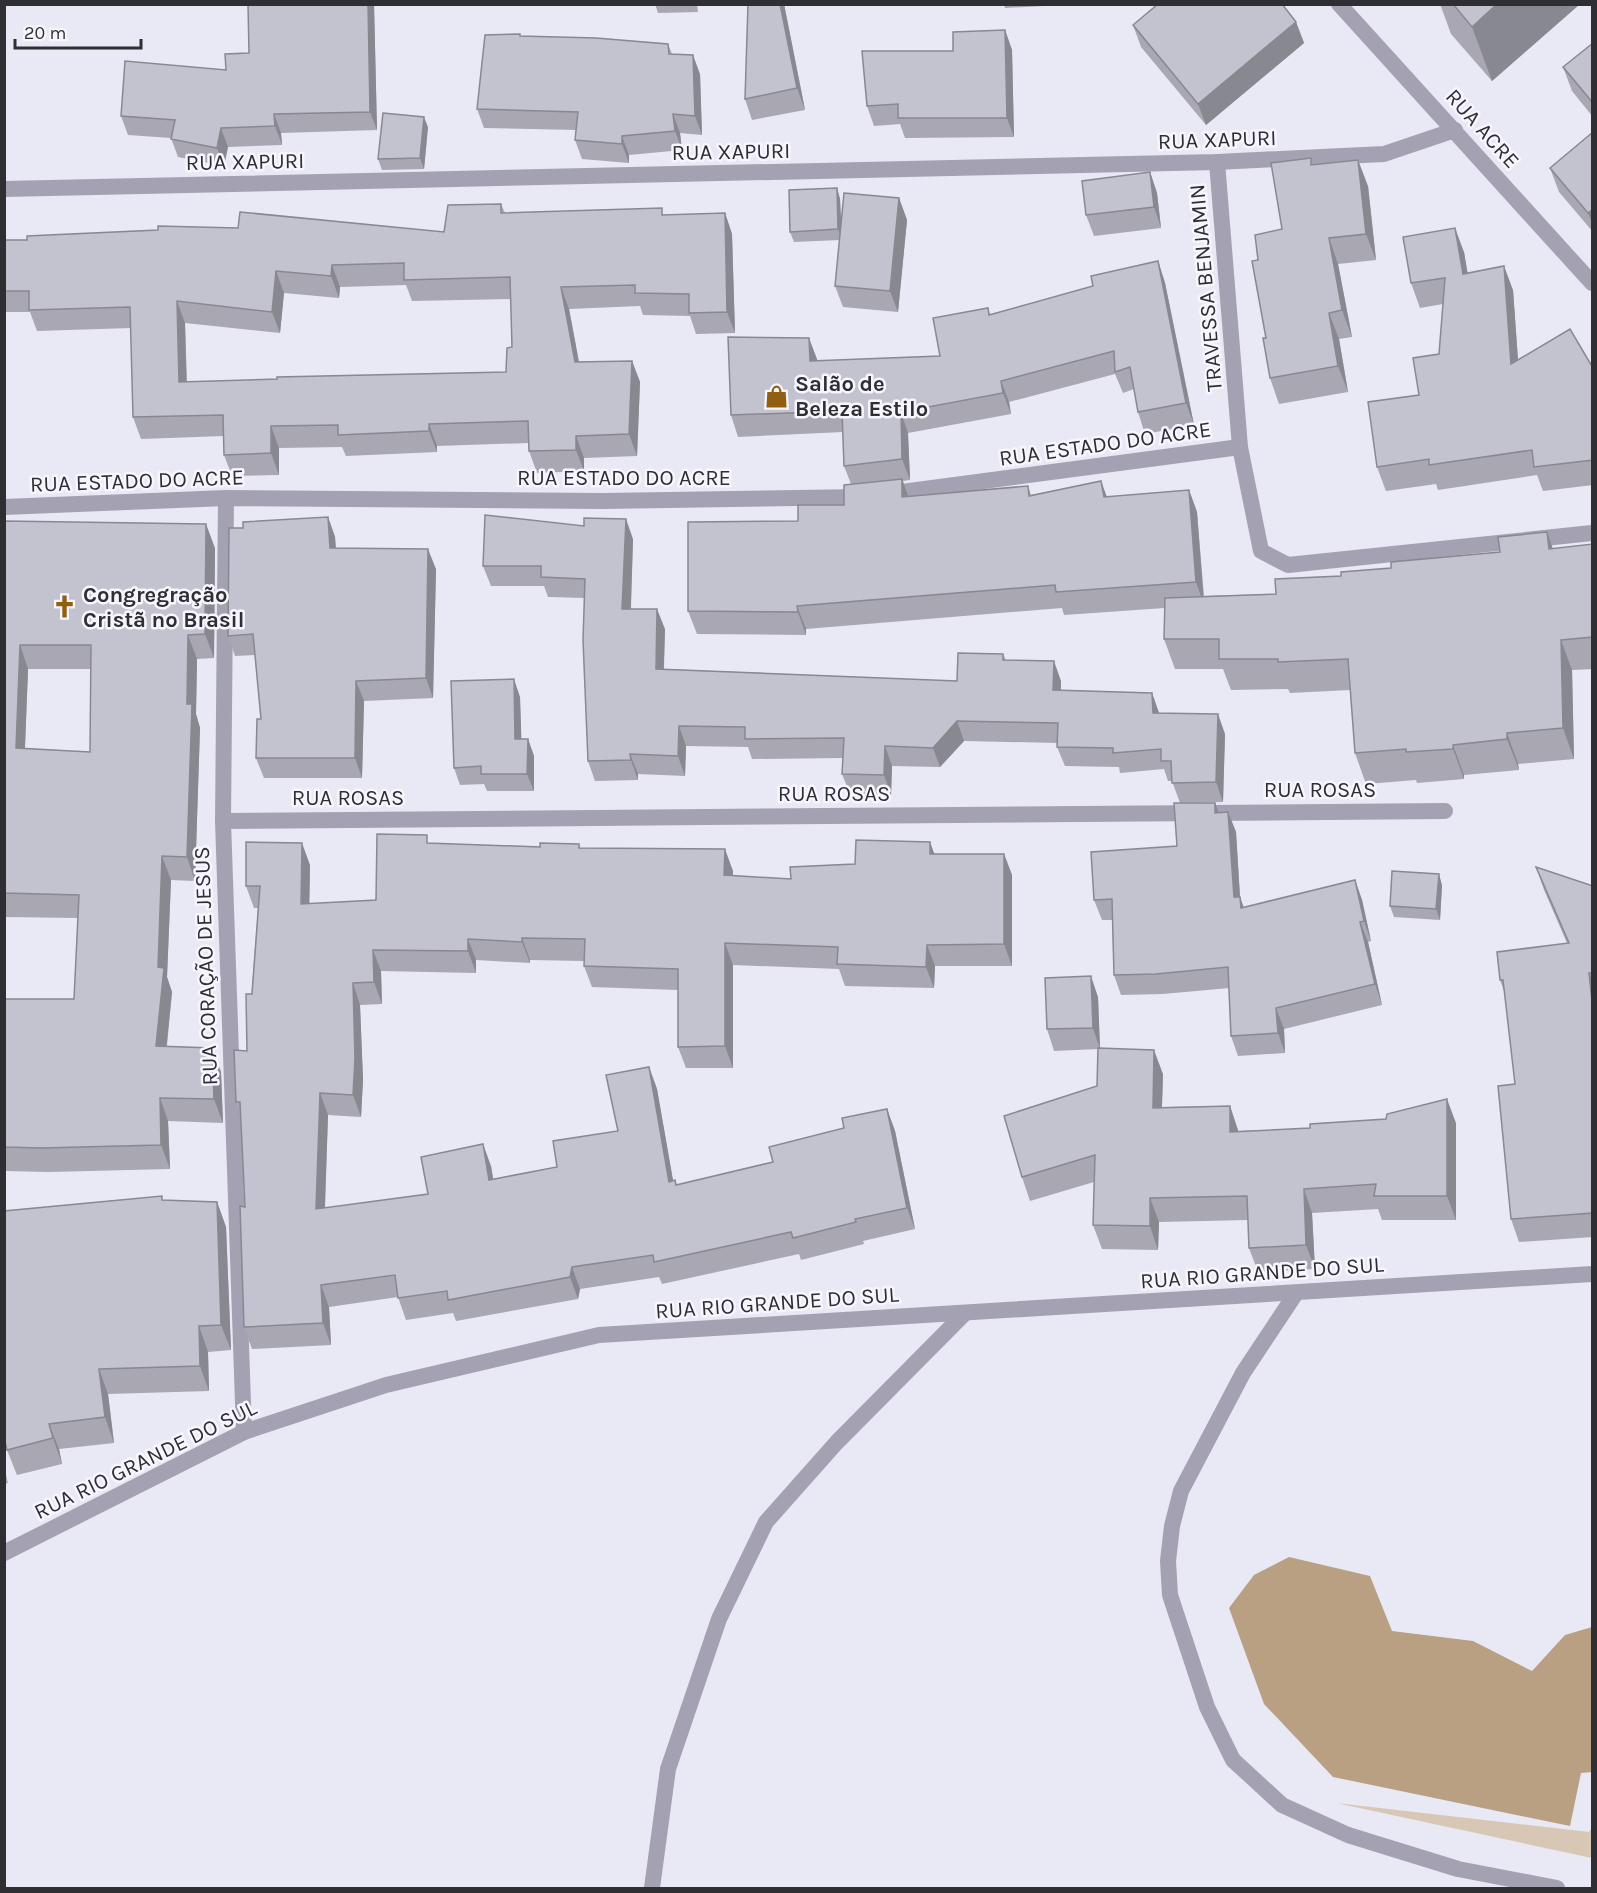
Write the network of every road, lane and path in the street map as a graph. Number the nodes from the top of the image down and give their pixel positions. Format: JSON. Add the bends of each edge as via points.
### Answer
{"nodes":[{"id":1,"x":1339,"y":4,"type":"edge"},
{"id":2,"x":1455,"y":130,"type":"junction"},
{"id":3,"x":1217,"y":162,"type":"junction"},
{"id":4,"x":4,"y":189,"type":"edge"},
{"id":5,"x":1593,"y":283,"type":"edge"},
{"id":6,"x":1240,"y":447,"type":"junction"},
{"id":7,"x":226,"y":498,"type":"junction"},
{"id":8,"x":4,"y":507,"type":"edge"},
{"id":9,"x":1593,"y":533,"type":"edge"},
{"id":10,"x":1445,"y":811,"type":"dead end"},
{"id":11,"x":223,"y":821,"type":"junction"},
{"id":12,"x":1593,"y":1274,"type":"edge"},
{"id":13,"x":1296,"y":1293,"type":"junction"},
{"id":14,"x":965,"y":1313,"type":"junction"},
{"id":15,"x":244,"y":1432,"type":"junction"},
{"id":16,"x":4,"y":1553,"type":"edge"},
{"id":17,"x":652,"y":1888,"type":"edge"},
{"id":18,"x":1557,"y":1888,"type":"edge"}],
"edges":[{"from":1,"to":2,"type":"street","name":"RUA ACRE"},
{"from":2,"to":3,"type":"street","name":"RUA XAPURI","via":[[1384,154]]},
{"from":2,"to":5,"type":"street","name":"RUA ACRE"},
{"from":3,"to":4,"type":"street","name":"RUA XAPURI"},
{"from":3,"to":6,"type":"street","name":"TRAVESSA BENJAMIN"},
{"from":6,"to":7,"type":"street","name":"RUA ESTADO DO ACRE","via":[[864,497],[602,501]]},
{"from":6,"to":9,"type":"street","name":"TRAVESSA BENJAMIN","via":[[1261,552],[1288,565]]},
{"from":7,"to":8,"type":"street","name":"RUA ESTADO DO ACRE"},
{"from":7,"to":11,"type":"street","name":"RUA CORAÇÃO DE JESUS"},
{"from":10,"to":11,"type":"street","name":"RUA ROSAS"},
{"from":11,"to":15,"type":"street","name":"RUA CORAÇÃO DE JESUS"},
{"from":12,"to":13,"type":"street","name":"RUA RIO GRANDE DO SUL"},
{"from":13,"to":14,"type":"street","name":"RUA RIO GRANDE DO SUL"},
{"from":13,"to":18,"type":"street","via":[[1244,1373],[1181,1491],[1172,1526],[1170,1595],[1207,1707],[1233,1760],[1282,1805],[1348,1835],[1448,1866]]},
{"from":14,"to":15,"type":"street","name":"RUA RIO GRANDE DO SUL","via":[[599,1335],[386,1385]]},
{"from":14,"to":17,"type":"street","via":[[837,1442],[766,1522],[719,1619],[668,1769]]},
{"from":15,"to":16,"type":"street","name":"RUA RIO GRANDE DO SUL"}]}
